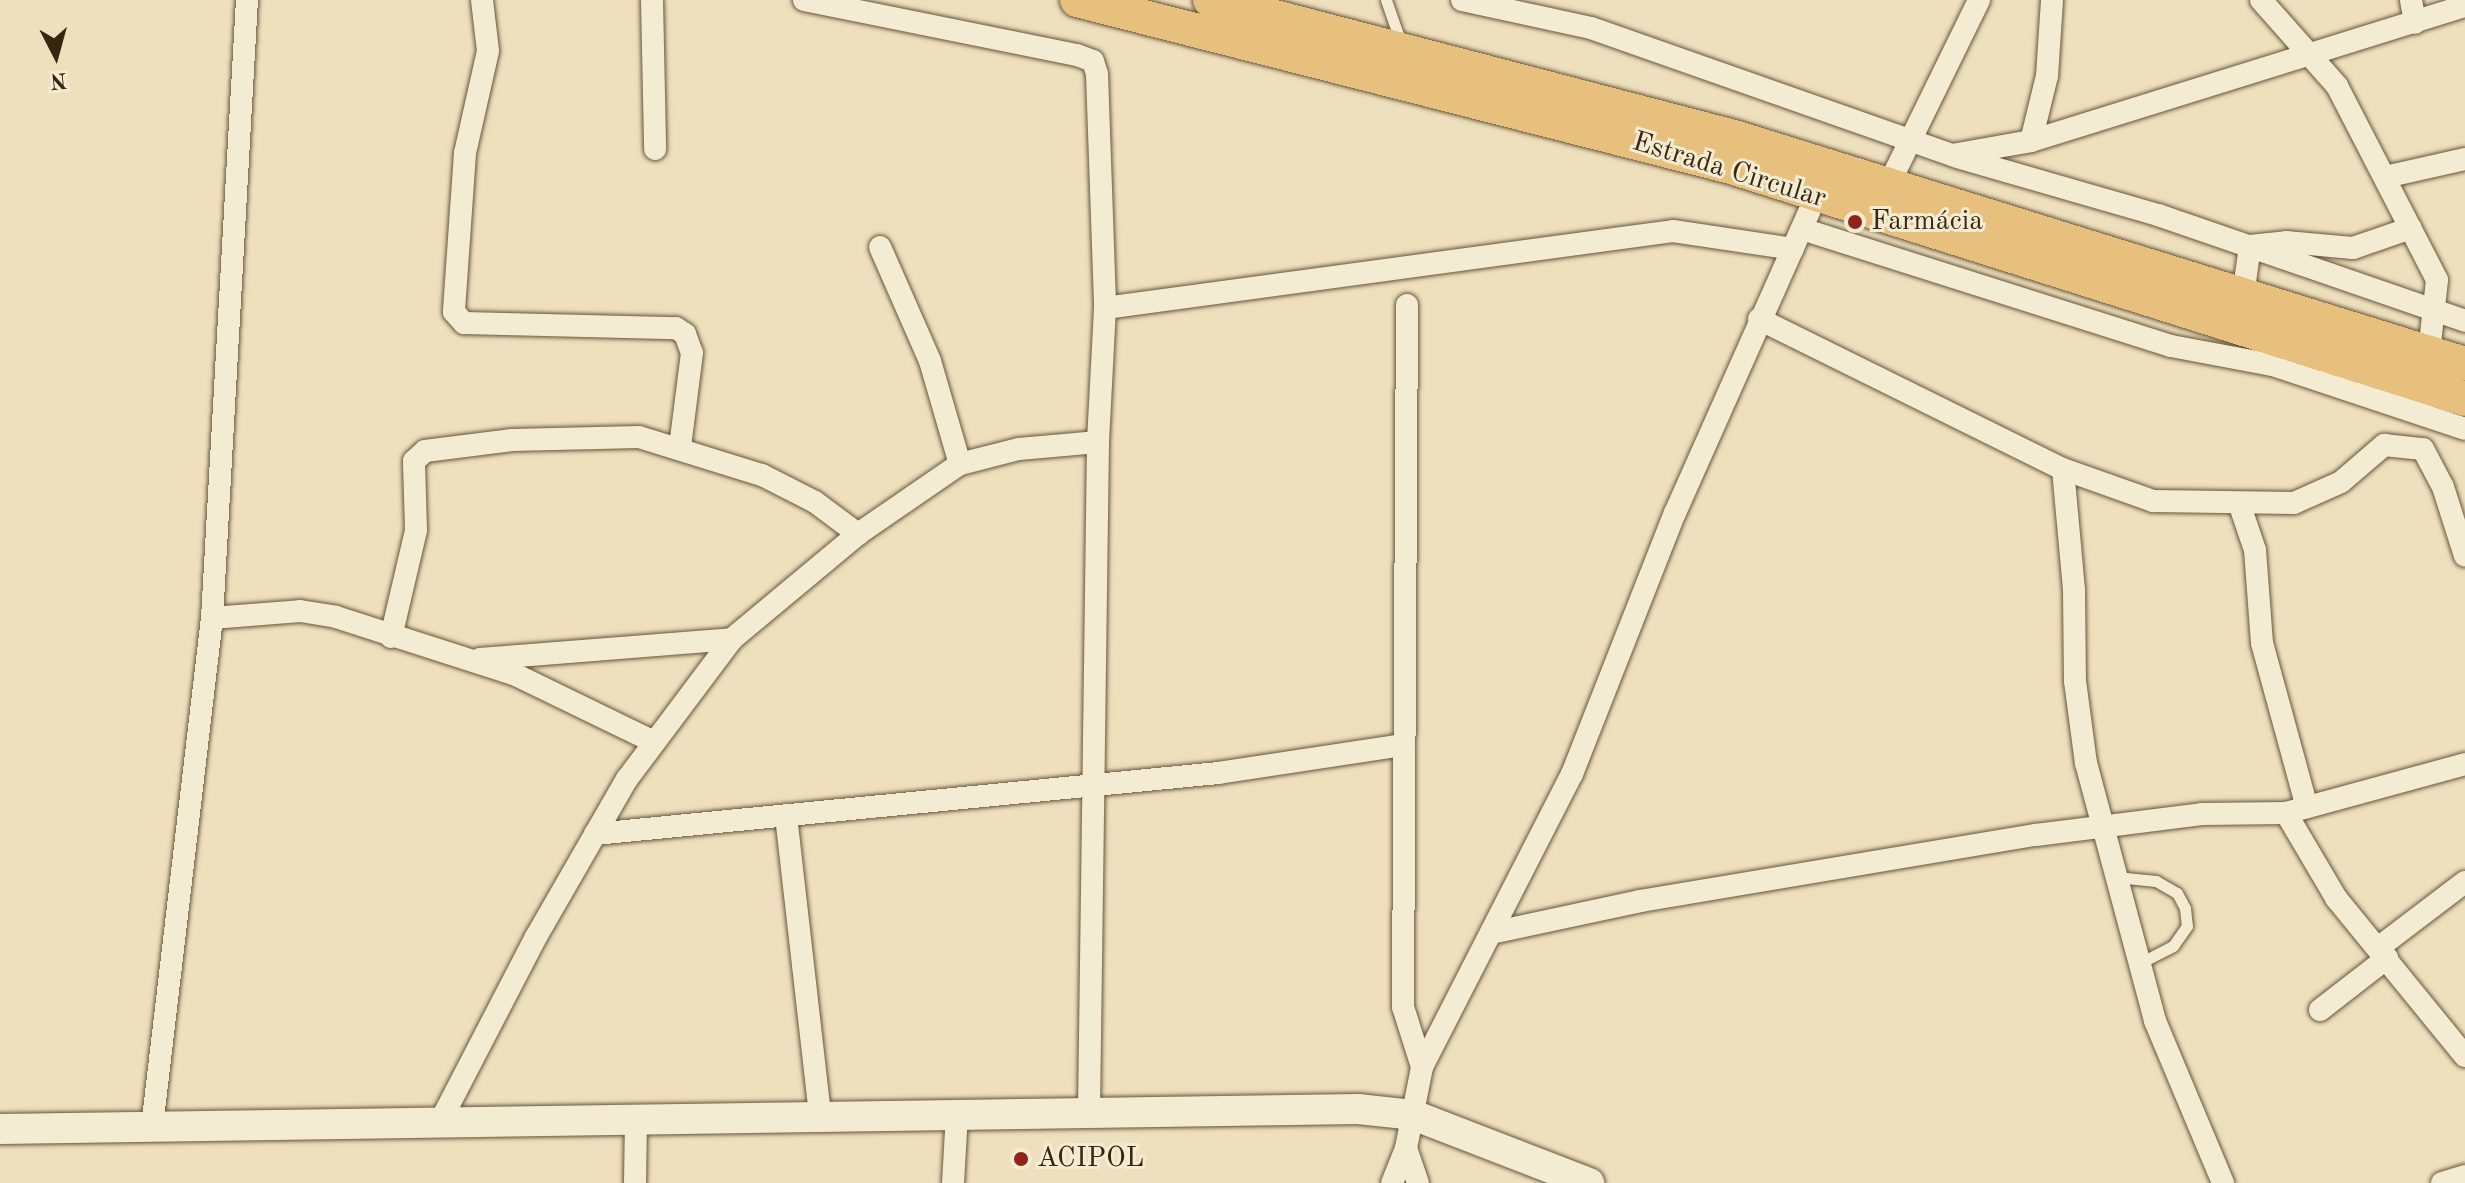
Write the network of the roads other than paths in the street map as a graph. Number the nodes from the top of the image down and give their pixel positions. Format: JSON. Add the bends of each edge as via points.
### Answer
{"nodes":[{"id":1,"x":247,"y":0,"type":"edge"},
{"id":2,"x":482,"y":0,"type":"edge"},
{"id":3,"x":652,"y":0,"type":"edge"},
{"id":4,"x":804,"y":0,"type":"edge"},
{"id":5,"x":1077,"y":0,"type":"edge"},
{"id":6,"x":1210,"y":0,"type":"edge"},
{"id":7,"x":1386,"y":0,"type":"edge"},
{"id":8,"x":1462,"y":0,"type":"edge"},
{"id":9,"x":1979,"y":0,"type":"edge"},
{"id":10,"x":2052,"y":0,"type":"edge"},
{"id":11,"x":2261,"y":0,"type":"edge"},
{"id":12,"x":2411,"y":0,"type":"edge"},
{"id":13,"x":2465,"y":6,"type":"edge"},
{"id":14,"x":2415,"y":23,"type":"junction"},
{"id":15,"x":1403,"y":47,"type":"junction"},
{"id":16,"x":2311,"y":56,"type":"junction"},
{"id":17,"x":1911,"y":141,"type":"junction"},
{"id":18,"x":2031,"y":141,"type":"junction"},
{"id":19,"x":655,"y":149,"type":"dead end"},
{"id":20,"x":1952,"y":155,"type":"junction"},
{"id":21,"x":2465,"y":159,"type":"edge"},
{"id":22,"x":2385,"y":177,"type":"junction"},
{"id":23,"x":1888,"y":186,"type":"junction"},
{"id":24,"x":1816,"y":197,"type":"junction"},
{"id":25,"x":2411,"y":228,"type":"junction"},
{"id":26,"x":1798,"y":239,"type":"junction"},
{"id":27,"x":2250,"y":246,"type":"junction"},
{"id":28,"x":880,"y":247,"type":"dead end"},
{"id":29,"x":2070,"y":276,"type":"junction"},
{"id":30,"x":2243,"y":296,"type":"junction"},
{"id":31,"x":1407,"y":305,"type":"dead end"},
{"id":32,"x":1105,"y":308,"type":"junction"},
{"id":33,"x":2063,"y":310,"type":"junction"},
{"id":34,"x":2436,"y":313,"type":"junction"},
{"id":35,"x":1759,"y":319,"type":"junction"},
{"id":36,"x":2465,"y":321,"type":"edge"},
{"id":37,"x":2429,"y":353,"type":"junction"},
{"id":38,"x":2465,"y":364,"type":"edge"},
{"id":39,"x":2441,"y":402,"type":"edge"},
{"id":40,"x":2465,"y":429,"type":"edge"},
{"id":41,"x":1098,"y":442,"type":"junction"},
{"id":42,"x":2384,"y":445,"type":"junction"},
{"id":43,"x":680,"y":447,"type":"junction"},
{"id":44,"x":960,"y":464,"type":"junction"},
{"id":45,"x":2063,"y":469,"type":"junction"},
{"id":46,"x":2239,"y":503,"type":"junction"},
{"id":47,"x":858,"y":534,"type":"junction"},
{"id":48,"x":2465,"y":556,"type":"edge"},
{"id":49,"x":212,"y":618,"type":"junction"},
{"id":50,"x":391,"y":637,"type":"junction"},
{"id":51,"x":732,"y":639,"type":"junction"},
{"id":52,"x":475,"y":659,"type":"junction"},
{"id":53,"x":654,"y":742,"type":"junction"},
{"id":54,"x":1403,"y":745,"type":"junction"},
{"id":55,"x":2465,"y":764,"type":"edge"},
{"id":56,"x":1094,"y":784,"type":"junction"},
{"id":57,"x":2296,"y":810,"type":"junction"},
{"id":58,"x":786,"y":816,"type":"junction"},
{"id":59,"x":2100,"y":827,"type":"junction"},
{"id":60,"x":595,"y":834,"type":"junction"},
{"id":61,"x":2116,"y":877,"type":"junction"},
{"id":62,"x":2465,"y":882,"type":"edge"},
{"id":63,"x":1496,"y":932,"type":"junction"},
{"id":64,"x":2383,"y":953,"type":"junction"},
{"id":65,"x":2140,"y":963,"type":"junction"},
{"id":66,"x":2320,"y":1010,"type":"dead end"},
{"id":67,"x":2465,"y":1056,"type":"edge"},
{"id":68,"x":1422,"y":1067,"type":"junction"},
{"id":69,"x":1089,"y":1111,"type":"junction"},
{"id":70,"x":957,"y":1113,"type":"junction"},
{"id":71,"x":820,"y":1115,"type":"junction"},
{"id":72,"x":1413,"y":1115,"type":"junction"},
{"id":73,"x":636,"y":1119,"type":"junction"},
{"id":74,"x":440,"y":1122,"type":"junction"},
{"id":75,"x":152,"y":1127,"type":"junction"},
{"id":76,"x":0,"y":1129,"type":"edge"},
{"id":77,"x":1406,"y":1148,"type":"junction"},
{"id":78,"x":2465,"y":1176,"type":"edge"},
{"id":79,"x":635,"y":1183,"type":"edge"},
{"id":80,"x":953,"y":1183,"type":"edge"},
{"id":81,"x":1392,"y":1183,"type":"edge"},
{"id":82,"x":1418,"y":1183,"type":"edge"},
{"id":83,"x":1589,"y":1183,"type":"edge"},
{"id":84,"x":2223,"y":1183,"type":"edge"},
{"id":85,"x":2442,"y":1183,"type":"edge"}],
"edges":[{"from":1,"to":49,"type":"street"},
{"from":2,"to":43,"type":"street","via":[[488,51],[465,153],[454,312],[464,323],[676,328],[685,334],[692,353]]},
{"from":3,"to":19,"type":"street"},
{"from":4,"to":32,"type":"street","via":[[1093,61]]},
{"from":5,"to":24,"type":"main road","name":"Estrada Circular","via":[[1731,167]]},
{"from":6,"to":15,"type":"main road","name":"Estrada Circular"},
{"from":7,"to":15,"type":"lane"},
{"from":8,"to":17,"type":"street","via":[[1591,28]]},
{"from":9,"to":17,"type":"street"},
{"from":10,"to":18,"type":"street","via":[[2047,76]]},
{"from":11,"to":16,"type":"street"},
{"from":12,"to":14,"type":"street"},
{"from":13,"to":14,"type":"street"},
{"from":14,"to":16,"type":"street"},
{"from":15,"to":23,"type":"main road","name":"Estrada Circular","via":[[1734,137]]},
{"from":16,"to":18,"type":"street"},
{"from":16,"to":22,"type":"street","via":[[2337,86]]},
{"from":17,"to":20,"type":"street"},
{"from":17,"to":23,"type":"street"},
{"from":18,"to":20,"type":"street"},
{"from":20,"to":27,"type":"street"},
{"from":21,"to":22,"type":"street"},
{"from":22,"to":25,"type":"street"},
{"from":23,"to":30,"type":"main road","name":"Estrada Circular"},
{"from":24,"to":26,"type":"street"},
{"from":24,"to":29,"type":"main road","name":"Estrada Circular"},
{"from":25,"to":27,"type":"street","via":[[2353,248],[2286,242]]},
{"from":25,"to":34,"type":"street","via":[[2437,280]]},
{"from":26,"to":32,"type":"street","via":[[1673,231]]},
{"from":26,"to":33,"type":"street"},
{"from":26,"to":35,"type":"street"},
{"from":27,"to":30,"type":"street"},
{"from":27,"to":34,"type":"street"},
{"from":28,"to":44,"type":"street","via":[[930,361]]},
{"from":29,"to":33,"type":"street"},
{"from":29,"to":39,"type":"main road","name":"Estrada Circular"},
{"from":30,"to":37,"type":"main road","name":"Estrada Circular"},
{"from":31,"to":54,"type":"street"},
{"from":32,"to":41,"type":"street"},
{"from":33,"to":39,"type":"street","via":[[2171,346]]},
{"from":34,"to":36,"type":"street"},
{"from":34,"to":37,"type":"street"},
{"from":35,"to":45,"type":"street"},
{"from":35,"to":63,"type":"street","via":[[1572,774]]},
{"from":37,"to":38,"type":"main road","name":"Estrada Circular"},
{"from":39,"to":40,"type":"street"},
{"from":39,"to":42,"type":"street"},
{"from":41,"to":44,"type":"street","via":[[1019,449]]},
{"from":41,"to":56,"type":"street"},
{"from":42,"to":46,"type":"street","via":[[2341,482],[2294,503]]},
{"from":42,"to":48,"type":"street","via":[[2423,449],[2443,487]]},
{"from":43,"to":47,"type":"street","via":[[762,475],[815,502]]},
{"from":43,"to":50,"type":"street","via":[[595,434],[419,453],[414,461],[416,530]]},
{"from":44,"to":47,"type":"street"},
{"from":45,"to":46,"type":"street","via":[[2153,501]]},
{"from":45,"to":59,"type":"street","via":[[2074,589],[2075,681]]},
{"from":46,"to":57,"type":"street","via":[[2255,550],[2262,643]]},
{"from":47,"to":51,"type":"street"},
{"from":49,"to":50,"type":"street","via":[[300,611]]},
{"from":49,"to":75,"type":"street"},
{"from":50,"to":52,"type":"street"},
{"from":51,"to":52,"type":"street"},
{"from":51,"to":53,"type":"street"},
{"from":52,"to":53,"type":"street"},
{"from":53,"to":60,"type":"street"},
{"from":54,"to":56,"type":"street","via":[[1218,773]]},
{"from":54,"to":68,"type":"street","via":[[1403,1007]]},
{"from":55,"to":57,"type":"street"},
{"from":56,"to":58,"type":"street"},
{"from":56,"to":69,"type":"street"},
{"from":57,"to":59,"type":"street","via":[[2202,814]]},
{"from":57,"to":64,"type":"street","via":[[2336,898]]},
{"from":58,"to":60,"type":"street"},
{"from":58,"to":71,"type":"street"},
{"from":59,"to":61,"type":"street"},
{"from":59,"to":63,"type":"street","via":[[1640,901]]},
{"from":60,"to":74,"type":"street"},
{"from":61,"to":65,"type":"street"},
{"from":61,"to":65,"type":"lane","via":[[2156,881],[2177,893],[2185,908],[2187,926],[2173,946]]},
{"from":62,"to":64,"type":"street"},
{"from":63,"to":68,"type":"street"},
{"from":64,"to":66,"type":"street"},
{"from":64,"to":67,"type":"street"},
{"from":65,"to":84,"type":"street","via":[[2169,1060]]},
{"from":68,"to":72,"type":"street"},
{"from":69,"to":70,"type":"street"},
{"from":69,"to":72,"type":"street","via":[[1358,1109]]},
{"from":70,"to":71,"type":"street"},
{"from":70,"to":80,"type":"street"},
{"from":71,"to":73,"type":"street"},
{"from":72,"to":77,"type":"street"},
{"from":72,"to":83,"type":"street"},
{"from":73,"to":74,"type":"street"},
{"from":73,"to":79,"type":"street"},
{"from":74,"to":75,"type":"street"},
{"from":75,"to":76,"type":"street"},
{"from":77,"to":81,"type":"street"},
{"from":77,"to":82,"type":"street"},
{"from":78,"to":85,"type":"street"}]}
